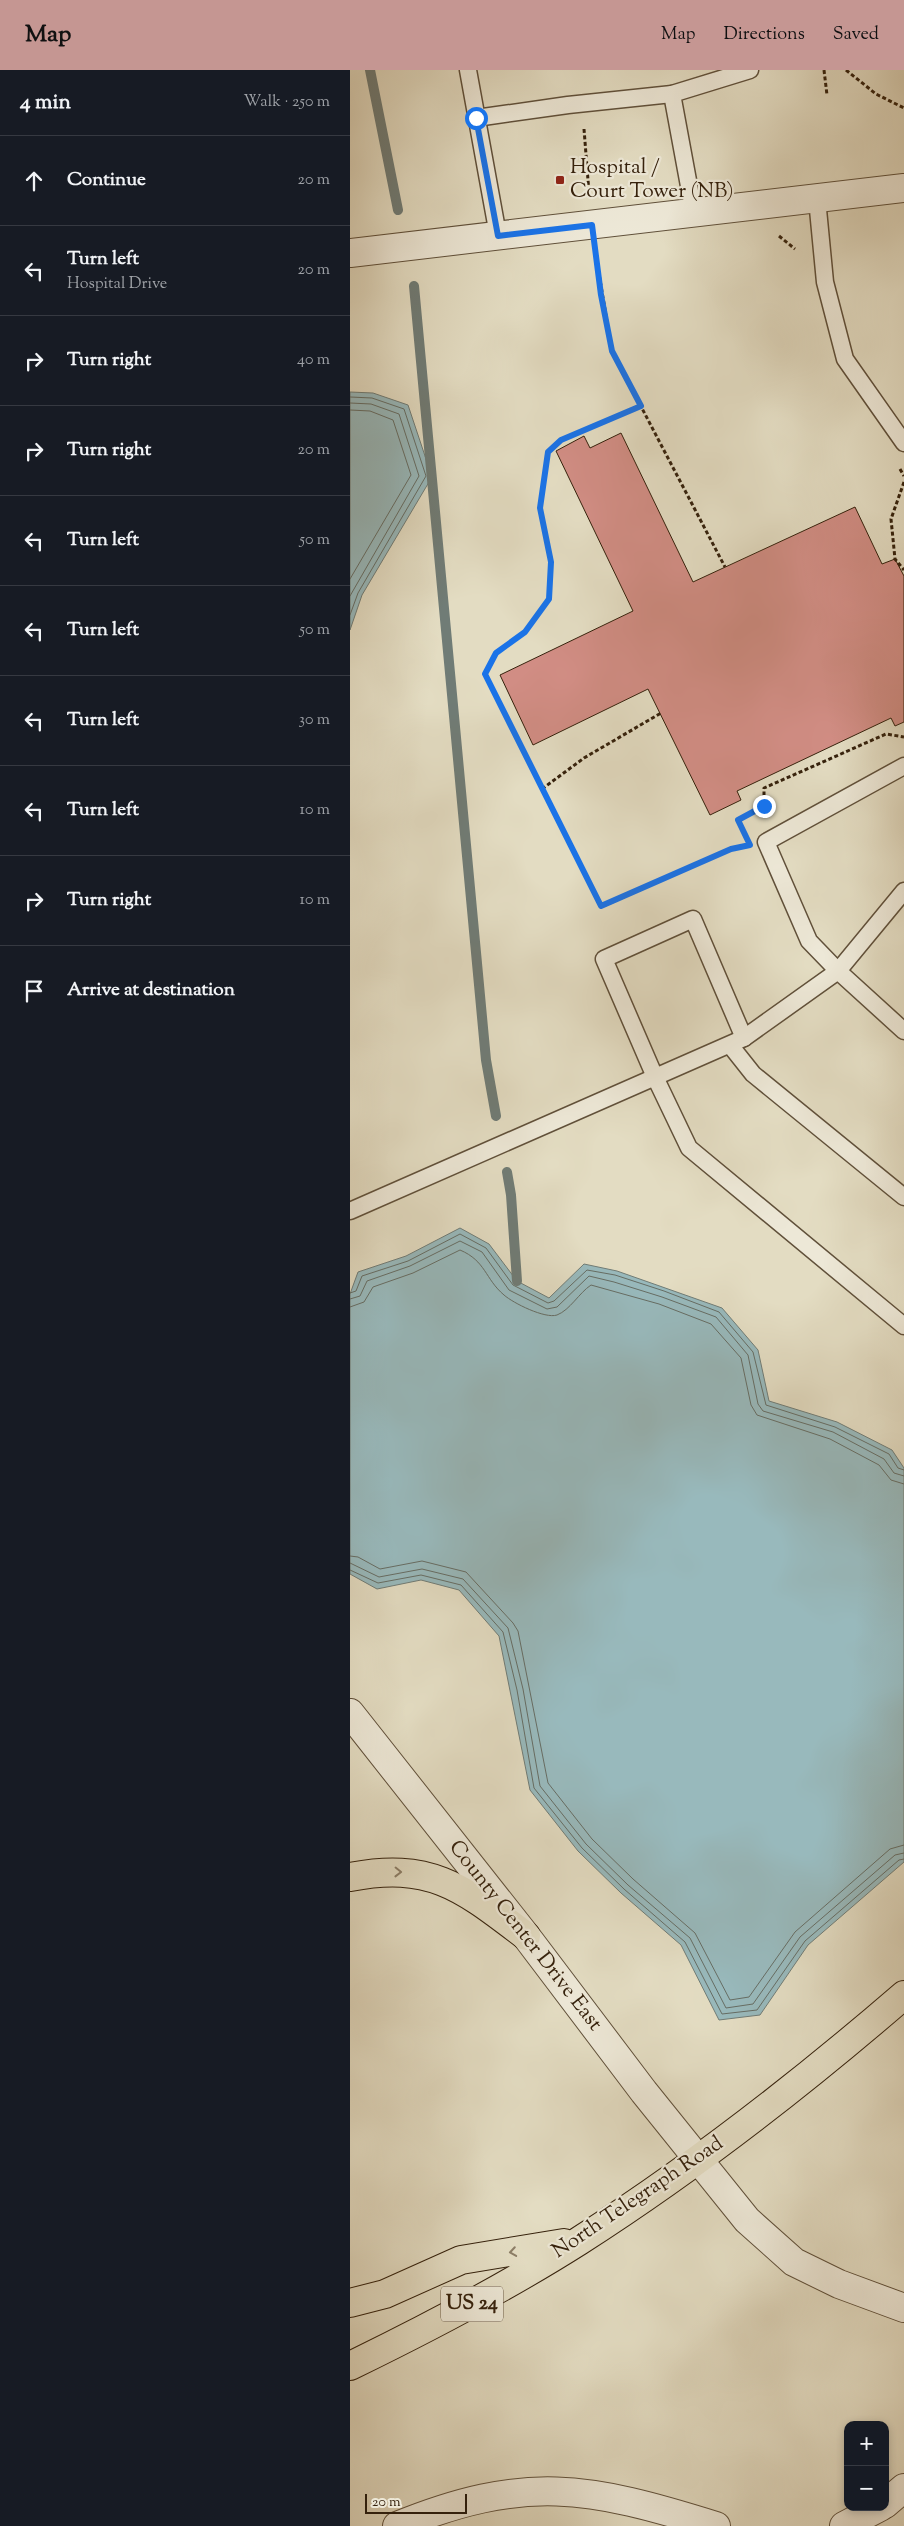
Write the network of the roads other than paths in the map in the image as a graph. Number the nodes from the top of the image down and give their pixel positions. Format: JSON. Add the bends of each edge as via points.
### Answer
{"nodes":[{"id":1,"x":468,"y":70,"type":"edge"},
{"id":2,"x":750,"y":70,"type":"edge"},
{"id":3,"x":672,"y":94,"type":"junction"},
{"id":4,"x":476,"y":118,"type":"junction"},
{"id":5,"x":904,"y":188,"type":"edge"},
{"id":6,"x":817,"y":199,"type":"junction"},
{"id":7,"x":694,"y":213,"type":"junction"},
{"id":8,"x":498,"y":236,"type":"junction"},
{"id":9,"x":350,"y":253,"type":"edge"},
{"id":10,"x":904,"y":443,"type":"edge"},
{"id":11,"x":904,"y":766,"type":"edge"},
{"id":12,"x":904,"y":891,"type":"edge"},
{"id":13,"x":838,"y":971,"type":"junction"},
{"id":14,"x":904,"y":1031,"type":"edge"},
{"id":15,"x":737,"y":1041,"type":"junction"},
{"id":16,"x":655,"y":1077,"type":"junction"},
{"id":17,"x":904,"y":1197,"type":"edge"},
{"id":18,"x":350,"y":1212,"type":"edge"},
{"id":19,"x":904,"y":1326,"type":"edge"},
{"id":20,"x":350,"y":1712,"type":"edge"},
{"id":21,"x":350,"y":1877,"type":"edge"},
{"id":22,"x":526,"y":1936,"type":"junction"},
{"id":23,"x":904,"y":1995,"type":"edge"},
{"id":24,"x":904,"y":2018,"type":"edge"},
{"id":25,"x":872,"y":2023,"type":"junction"},
{"id":26,"x":698,"y":2160,"type":"junction"},
{"id":27,"x":578,"y":2241,"type":"junction"},
{"id":28,"x":350,"y":2303,"type":"edge"},
{"id":29,"x":904,"y":2308,"type":"edge"},
{"id":30,"x":350,"y":2366,"type":"edge"},
{"id":31,"x":904,"y":2488,"type":"edge"},
{"id":32,"x":889,"y":2501,"type":"edge"},
{"id":33,"x":872,"y":2511,"type":"edge"},
{"id":34,"x":397,"y":2526,"type":"edge"},
{"id":35,"x":716,"y":2526,"type":"edge"},
{"id":36,"x":844,"y":2526,"type":"edge"}],
"edges":[{"from":1,"to":4,"type":"lane"},
{"from":2,"to":3,"type":"lane"},
{"from":3,"to":4,"type":"lane"},
{"from":3,"to":7,"type":"lane"},
{"from":4,"to":8,"type":"lane"},
{"from":5,"to":6,"type":"street"},
{"from":6,"to":7,"type":"street"},
{"from":6,"to":10,"type":"lane","via":[[825,282],[845,359]]},
{"from":7,"to":8,"type":"street"},
{"from":8,"to":9,"type":"street"},
{"from":11,"to":13,"type":"lane","via":[[766,842],[810,941]]},
{"from":12,"to":13,"type":"lane"},
{"from":13,"to":14,"type":"lane"},
{"from":13,"to":15,"type":"lane"},
{"from":15,"to":16,"type":"lane"},
{"from":15,"to":16,"type":"lane","via":[[693,919],[604,959]]},
{"from":15,"to":17,"type":"lane","via":[[753,1074]]},
{"from":16,"to":18,"type":"lane"},
{"from":16,"to":19,"type":"lane","via":[[690,1148]]},
{"from":20,"to":22,"type":"street","name":"County Center Drive East"},
{"from":21,"to":22,"type":"main road","one_way":true,"via":[[409,1872],[442,1880],[485,1905]]},
{"from":22,"to":26,"type":"street","name":"County Center Drive East"},
{"from":23,"to":25,"type":"main road","name":"North Telegraph Road","number":"US 24"},
{"from":24,"to":25,"type":"main road"},
{"from":25,"to":26,"type":"main road","name":"North Telegraph Road","number":"US 24"},
{"from":26,"to":27,"type":"main road","name":"North Telegraph Road","number":"US 24"},
{"from":26,"to":29,"type":"street","name":"County Center Drive East","via":[[747,2220],[794,2262],[839,2284]]},
{"from":27,"to":28,"type":"main road","one_way":true,"via":[[461,2260],[385,2294]]},
{"from":27,"to":30,"type":"main road","name":"North Telegraph Road","number":"US 24","via":[[472,2303]]},
{"from":31,"to":32,"type":"street"},
{"from":33,"to":36,"type":"street"},
{"from":34,"to":35,"type":"street","via":[[474,2499],[549,2490],[626,2500]]}]}
